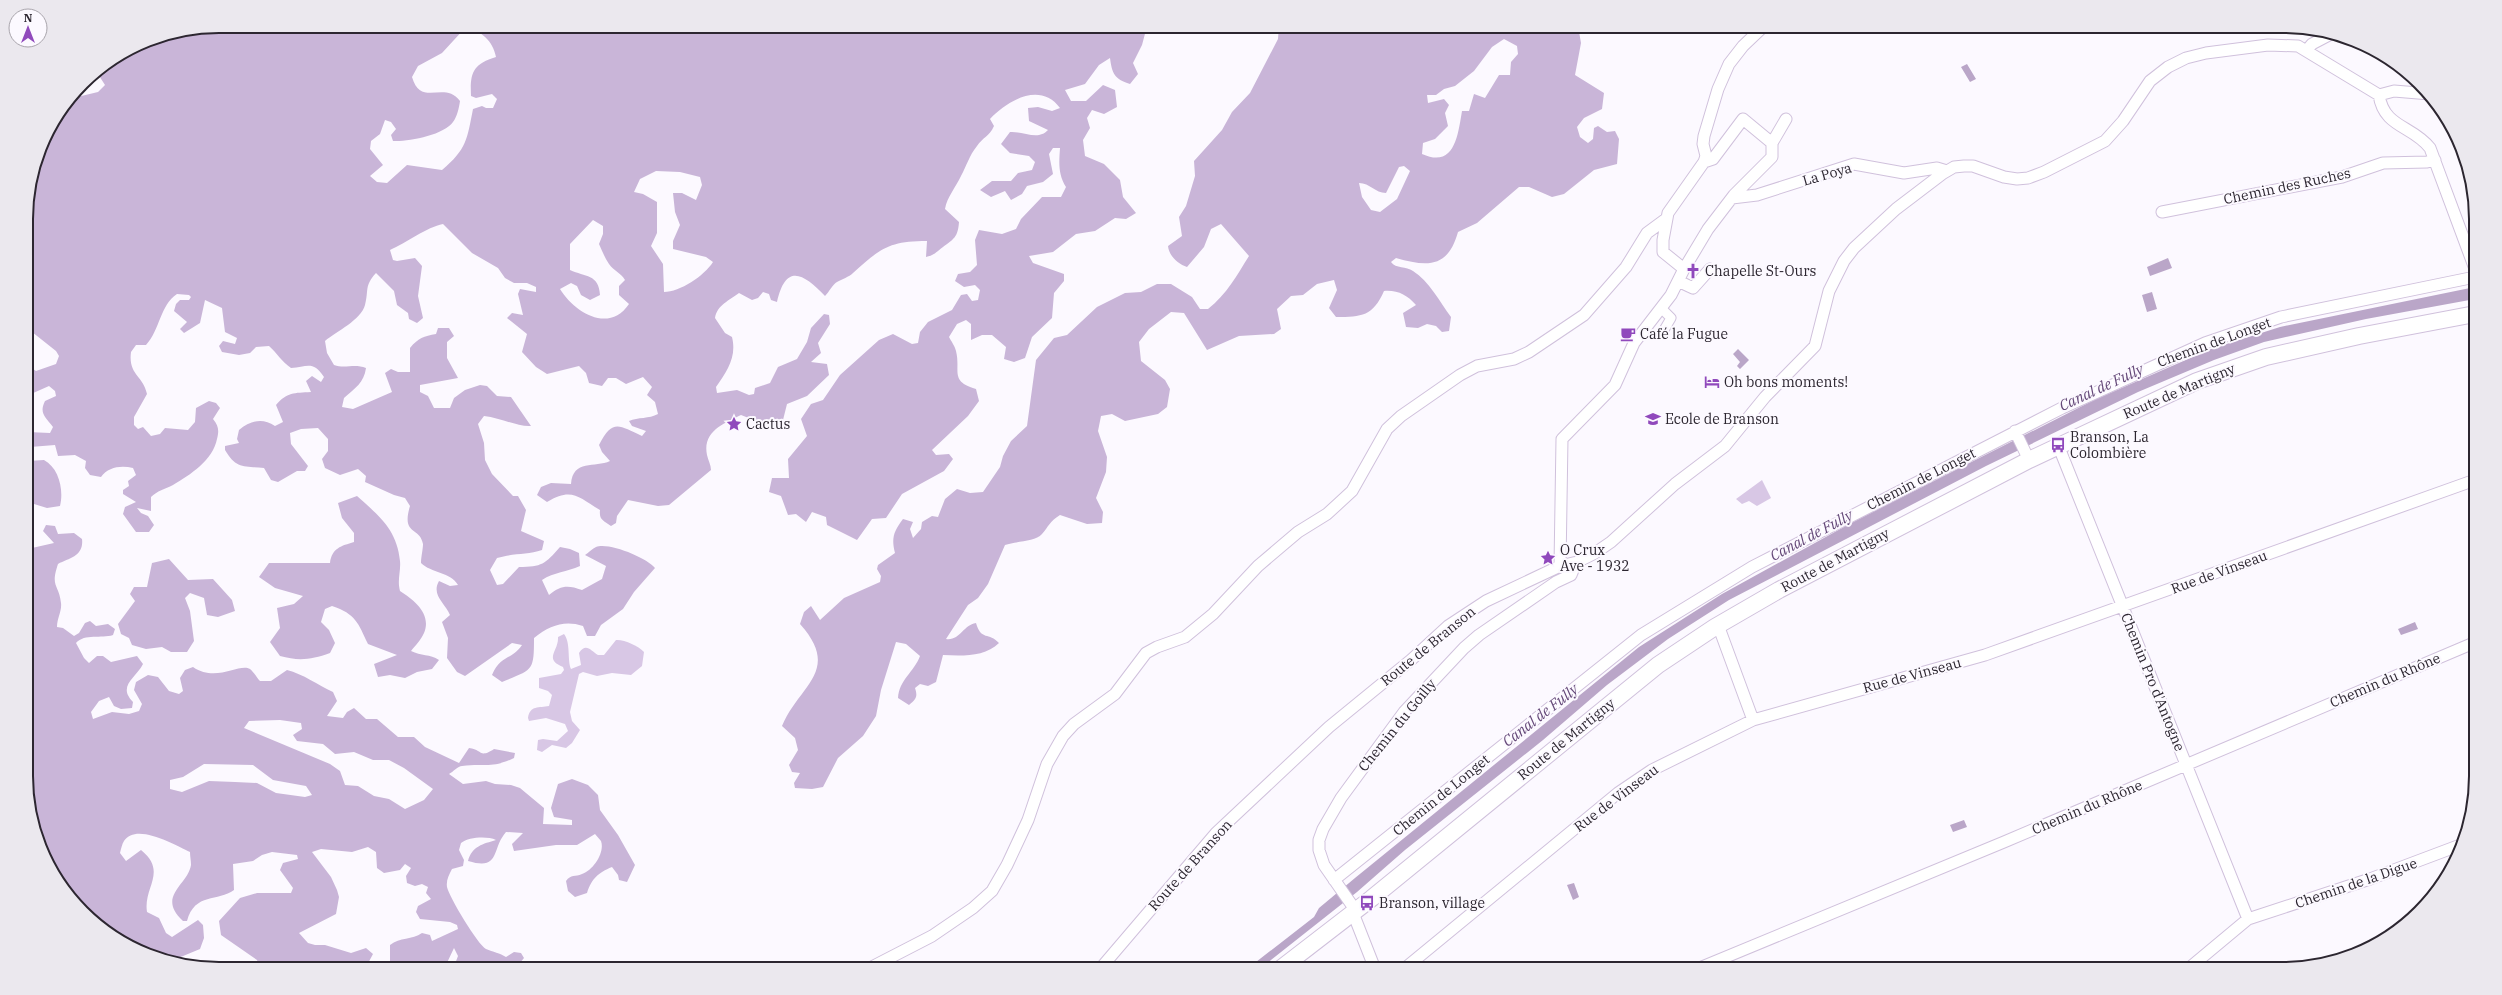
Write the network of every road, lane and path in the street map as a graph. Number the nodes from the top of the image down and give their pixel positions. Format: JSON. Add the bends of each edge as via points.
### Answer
{"nodes":[{"id":1,"x":1757,"y":33,"type":"edge"},
{"id":2,"x":2325,"y":38,"type":"edge"},
{"id":3,"x":2307,"y":50,"type":"junction"},
{"id":4,"x":2421,"y":93,"type":"edge"},
{"id":5,"x":2379,"y":95,"type":"junction"},
{"id":6,"x":1786,"y":119,"type":"dead end"},
{"id":7,"x":1772,"y":144,"type":"junction"},
{"id":8,"x":2435,"y":160,"type":"junction"},
{"id":9,"x":1704,"y":162,"type":"junction"},
{"id":10,"x":1947,"y":171,"type":"junction"},
{"id":11,"x":1732,"y":198,"type":"junction"},
{"id":12,"x":2162,"y":212,"type":"dead end"},
{"id":13,"x":1666,"y":219,"type":"junction"},
{"id":14,"x":2469,"y":255,"type":"edge"},
{"id":15,"x":1684,"y":269,"type":"junction"},
{"id":16,"x":1710,"y":269,"type":"dead end"},
{"id":17,"x":2469,"y":278,"type":"edge"},
{"id":18,"x":1678,"y":281,"type":"junction"},
{"id":19,"x":1661,"y":308,"type":"junction"},
{"id":20,"x":2469,"y":315,"type":"edge"},
{"id":21,"x":1664,"y":330,"type":"dead end"},
{"id":22,"x":2015,"y":431,"type":"junction"},
{"id":23,"x":2058,"y":445,"type":"junction"},
{"id":24,"x":2029,"y":460,"type":"junction"},
{"id":25,"x":2469,"y":482,"type":"edge"},
{"id":26,"x":1565,"y":565,"type":"junction"},
{"id":27,"x":2123,"y":608,"type":"junction"},
{"id":28,"x":1718,"y":625,"type":"junction"},
{"id":29,"x":2469,"y":645,"type":"edge"},
{"id":30,"x":1753,"y":720,"type":"junction"},
{"id":31,"x":2186,"y":764,"type":"junction"},
{"id":32,"x":2455,"y":847,"type":"edge"},
{"id":33,"x":1336,"y":883,"type":"junction"},
{"id":34,"x":1353,"y":909,"type":"junction"},
{"id":35,"x":2248,"y":918,"type":"junction"},
{"id":36,"x":882,"y":962,"type":"edge"},
{"id":37,"x":1106,"y":962,"type":"edge"},
{"id":38,"x":1289,"y":962,"type":"edge"},
{"id":39,"x":1373,"y":962,"type":"edge"},
{"id":40,"x":1413,"y":962,"type":"edge"},
{"id":41,"x":1714,"y":962,"type":"edge"},
{"id":42,"x":2196,"y":962,"type":"edge"}],
"edges":[{"from":1,"to":9,"type":"street","via":[[1729,64],[1718,89],[1704,136]]},
{"from":2,"to":3,"type":"street"},
{"from":3,"to":5,"type":"street","via":[[2332,69]]},
{"from":3,"to":10,"type":"street","via":[[2298,46],[2268,45],[2186,58],[2168,67],[2150,81],[2123,121],[2105,141],[2028,178],[2004,177],[1973,166]]},
{"from":4,"to":5,"type":"street","via":[[2394,91]]},
{"from":5,"to":8,"type":"street","via":[[2386,116],[2419,135],[2430,148]]},
{"from":6,"to":7,"type":"street"},
{"from":7,"to":9,"type":"street","via":[[1743,119],[1713,159]]},
{"from":7,"to":11,"type":"street","via":[[1772,157]]},
{"from":8,"to":12,"type":"street","name":"Chemin des Ruches","via":[[2383,163],[2342,177]]},
{"from":8,"to":14,"type":"street"},
{"from":9,"to":13,"type":"street"},
{"from":10,"to":11,"type":"street","name":"La Poya","via":[[1937,168],[1904,173],[1854,164],[1757,195]]},
{"from":10,"to":26,"type":"street","name":"Route de Branson","via":[[1896,209],[1854,248],[1844,261],[1829,291],[1815,346],[1765,397],[1725,446],[1675,484],[1611,542],[1586,558]]},
{"from":11,"to":15,"type":"street","via":[[1708,229]]},
{"from":13,"to":15,"type":"street","via":[[1663,252]]},
{"from":13,"to":36,"type":"street","via":[[1647,233],[1626,267],[1584,315],[1529,352],[1514,359],[1478,366],[1460,375],[1401,416],[1387,429],[1352,491],[1327,514],[1298,532],[1258,566],[1213,614],[1191,632],[1146,653],[1115,694],[1074,724],[1063,736],[1047,764],[1028,820],[1007,866],[992,891],[973,908],[932,936]]},
{"from":15,"to":18,"type":"street"},
{"from":16,"to":18,"type":"street","via":[[1693,288]]},
{"from":17,"to":22,"type":"street","name":"Chemin de Longet","via":[[2281,317],[2248,327],[2157,363]]},
{"from":18,"to":19,"type":"street"},
{"from":19,"to":21,"type":"street","via":[[1671,318]]},
{"from":19,"to":26,"type":"street","via":[[1634,343],[1615,385],[1562,439]]},
{"from":20,"to":23,"type":"main road","name":"Route de Martigny","via":[[2359,336],[2242,364],[2157,398]]},
{"from":22,"to":24,"type":"street"},
{"from":22,"to":33,"type":"street","name":"Chemin de Longet","via":[[1752,567],[1658,624]]},
{"from":23,"to":24,"type":"main road","name":"Route de Martigny"},
{"from":23,"to":27,"type":"street","name":"Chemin Pro d'Antogne"},
{"from":24,"to":28,"type":"main road","name":"Route de Martigny","via":[[1847,553]]},
{"from":25,"to":27,"type":"street","name":"Rue de Vinseau"},
{"from":26,"to":33,"type":"street","name":"Chemin du Goilly","via":[[1573,570],[1571,575],[1556,582],[1479,635],[1423,690],[1384,737],[1341,798],[1319,840],[1324,866]]},
{"from":26,"to":37,"type":"street","name":"Route de Branson","via":[[1486,600],[1457,619],[1329,727],[1216,833]]},
{"from":27,"to":30,"type":"street","name":"Rue de Vinseau","via":[[1985,655]]},
{"from":27,"to":31,"type":"street","name":"Chemin Pro d'Antogne"},
{"from":28,"to":30,"type":"street"},
{"from":28,"to":34,"type":"main road","name":"Route de Martigny","via":[[1637,681]]},
{"from":29,"to":31,"type":"street","name":"Chemin du Rhône"},
{"from":30,"to":40,"type":"street","name":"Rue de Vinseau","via":[[1652,770],[1618,793]]},
{"from":31,"to":35,"type":"street","name":"Chemin Pro d'Antogne"},
{"from":31,"to":41,"type":"street","name":"Chemin du Rhône"},
{"from":32,"to":35,"type":"street","name":"Chemin de la Digue","via":[[2370,880]]},
{"from":33,"to":34,"type":"street","name":"Chemin du Goilly"},
{"from":34,"to":38,"type":"main road","name":"Route de Martigny"},
{"from":34,"to":39,"type":"street","name":"Chemin du Goilly"},
{"from":35,"to":42,"type":"street"}]}
